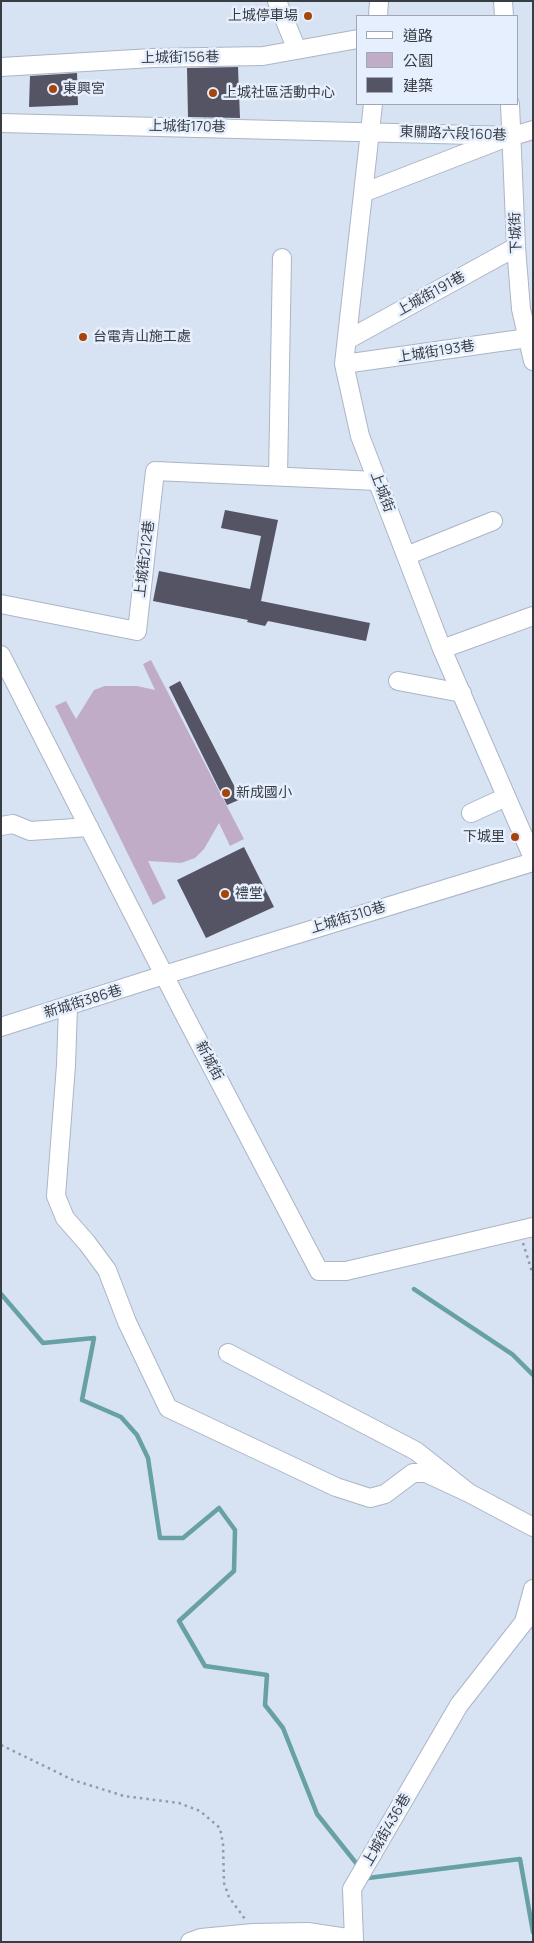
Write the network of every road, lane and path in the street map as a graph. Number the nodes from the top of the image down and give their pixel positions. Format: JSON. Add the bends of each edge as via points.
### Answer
{"nodes":[{"id":1,"x":277,"y":1,"type":"edge"},
{"id":2,"x":379,"y":1,"type":"edge"},
{"id":3,"x":503,"y":1,"type":"edge"},
{"id":4,"x":378,"y":15,"type":"edge"},
{"id":5,"x":504,"y":15,"type":"edge"},
{"id":6,"x":356,"y":39,"type":"edge"},
{"id":7,"x":297,"y":50,"type":"junction"},
{"id":8,"x":1,"y":67,"type":"edge"},
{"id":9,"x":373,"y":105,"type":"edge"},
{"id":10,"x":510,"y":105,"type":"edge"},
{"id":11,"x":1,"y":123,"type":"edge"},
{"id":12,"x":533,"y":130,"type":"edge"},
{"id":13,"x":372,"y":131,"type":"junction"},
{"id":14,"x":513,"y":136,"type":"junction"},
{"id":15,"x":365,"y":192,"type":"junction"},
{"id":16,"x":516,"y":247,"type":"junction"},
{"id":17,"x":282,"y":258,"type":"dead end"},
{"id":18,"x":528,"y":338,"type":"junction"},
{"id":19,"x":347,"y":340,"type":"junction"},
{"id":20,"x":533,"y":361,"type":"edge"},
{"id":21,"x":344,"y":364,"type":"junction"},
{"id":22,"x":278,"y":476,"type":"junction"},
{"id":23,"x":377,"y":481,"type":"junction"},
{"id":24,"x":493,"y":522,"type":"dead end"},
{"id":25,"x":406,"y":556,"type":"junction"},
{"id":26,"x":1,"y":604,"type":"edge"},
{"id":27,"x":533,"y":616,"type":"edge"},
{"id":28,"x":442,"y":649,"type":"junction"},
{"id":29,"x":1,"y":655,"type":"edge"},
{"id":30,"x":398,"y":681,"type":"dead end"},
{"id":31,"x":462,"y":693,"type":"junction"},
{"id":32,"x":506,"y":797,"type":"junction"},
{"id":33,"x":471,"y":813,"type":"dead end"},
{"id":34,"x":1,"y":826,"type":"edge"},
{"id":35,"x":89,"y":827,"type":"junction"},
{"id":36,"x":533,"y":858,"type":"edge"},
{"id":37,"x":533,"y":862,"type":"edge"},
{"id":38,"x":164,"y":975,"type":"junction"},
{"id":39,"x":68,"y":1007,"type":"junction"},
{"id":40,"x":1,"y":1027,"type":"edge"},
{"id":41,"x":526,"y":1229,"type":"edge"},
{"id":42,"x":533,"y":1275,"type":"edge"},
{"id":43,"x":228,"y":1353,"type":"dead end"},
{"id":44,"x":469,"y":1494,"type":"junction"},
{"id":45,"x":533,"y":1528,"type":"edge"},
{"id":46,"x":533,"y":1589,"type":"edge"},
{"id":47,"x":1,"y":1744,"type":"edge"},
{"id":48,"x":253,"y":1933,"type":"junction"},
{"id":49,"x":190,"y":1942,"type":"edge"}],
"edges":[{"from":1,"to":7,"type":"street"},
{"from":2,"to":4,"type":"street"},
{"from":3,"to":5,"type":"street"},
{"from":6,"to":7,"type":"street","name":"上城街156巷"},
{"from":7,"to":8,"type":"street","name":"上城街156巷","via":[[263,56],[152,58]]},
{"from":9,"to":13,"type":"street","name":"上城街"},
{"from":10,"to":14,"type":"street","name":"下城街"},
{"from":11,"to":13,"type":"street","name":"上城街170巷"},
{"from":12,"to":14,"type":"street","name":"東關路六段160巷"},
{"from":13,"to":14,"type":"street","name":"東關路六段160巷"},
{"from":13,"to":15,"type":"street","name":"上城街"},
{"from":14,"to":15,"type":"street"},
{"from":14,"to":16,"type":"street","name":"下城街"},
{"from":15,"to":19,"type":"street","name":"上城街"},
{"from":16,"to":18,"type":"street","name":"下城街"},
{"from":16,"to":19,"type":"street","name":"上城街191巷"},
{"from":17,"to":22,"type":"street"},
{"from":18,"to":20,"type":"street","name":"下城街"},
{"from":18,"to":21,"type":"street","name":"上城街193巷"},
{"from":19,"to":21,"type":"street","name":"上城街"},
{"from":21,"to":23,"type":"street","name":"上城街","via":[[360,436]]},
{"from":22,"to":23,"type":"street","name":"上城街212巷"},
{"from":22,"to":26,"type":"street","name":"上城街212巷","via":[[155,471],[137,631]]},
{"from":23,"to":25,"type":"street","name":"上城街"},
{"from":24,"to":25,"type":"street"},
{"from":25,"to":28,"type":"street","name":"上城街"},
{"from":27,"to":28,"type":"street"},
{"from":28,"to":31,"type":"street","name":"上城街"},
{"from":29,"to":35,"type":"street","name":"新城街"},
{"from":30,"to":31,"type":"street"},
{"from":31,"to":32,"type":"street","name":"上城街"},
{"from":32,"to":33,"type":"street"},
{"from":32,"to":36,"type":"street","name":"上城街"},
{"from":34,"to":35,"type":"street","via":[[13,824],[30,831]]},
{"from":35,"to":38,"type":"street","name":"新城街"},
{"from":37,"to":38,"type":"street","name":"上城街310巷"},
{"from":38,"to":39,"type":"street","name":"新城街386巷"},
{"from":38,"to":41,"type":"street","name":"新城街","via":[[319,1271],[346,1271]]},
{"from":39,"to":40,"type":"street","name":"新城街386巷"},
{"from":39,"to":44,"type":"street","via":[[56,1196],[64,1218],[107,1270],[127,1322],[168,1408],[336,1487],[370,1498],[386,1494],[412,1473],[426,1473]]},
{"from":41,"to":42,"type":"path"},
{"from":43,"to":44,"type":"street","via":[[416,1451]]},
{"from":44,"to":45,"type":"street"},
{"from":46,"to":48,"type":"street","name":"上城街436巷","via":[[524,1622],[460,1705],[352,1889],[354,1939],[308,1932]]},
{"from":47,"to":48,"type":"path","via":[[74,1780],[124,1796],[179,1803],[200,1811],[220,1828],[224,1883],[229,1897]]},
{"from":48,"to":49,"type":"street","name":"上城街436巷"}]}
